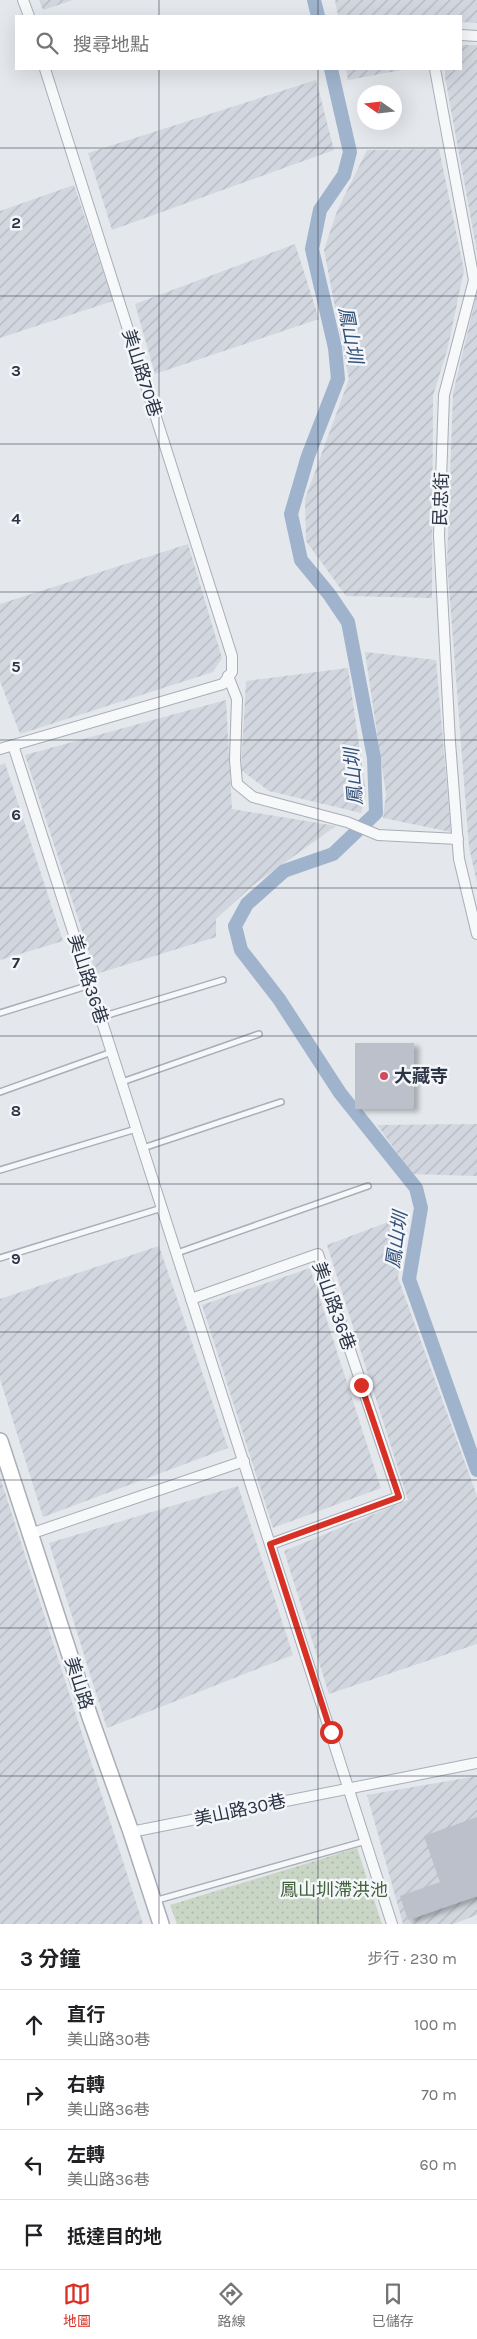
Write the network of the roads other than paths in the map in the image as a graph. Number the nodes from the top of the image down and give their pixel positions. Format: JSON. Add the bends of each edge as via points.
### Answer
{"nodes":[{"id":1,"x":23,"y":0,"type":"edge"},
{"id":2,"x":28,"y":15,"type":"edge"},
{"id":3,"x":462,"y":35,"type":"edge"},
{"id":4,"x":477,"y":36,"type":"edge"},
{"id":5,"x":45,"y":70,"type":"edge"},
{"id":6,"x":434,"y":70,"type":"edge"},
{"id":7,"x":228,"y":676,"type":"junction"},
{"id":8,"x":13,"y":745,"type":"junction"},
{"id":9,"x":0,"y":749,"type":"edge"},
{"id":10,"x":458,"y":839,"type":"junction"},
{"id":11,"x":477,"y":934,"type":"edge"},
{"id":12,"x":222,"y":980,"type":"dead end"},
{"id":13,"x":90,"y":985,"type":"junction"},
{"id":14,"x":0,"y":1012,"type":"edge"},
{"id":15,"x":100,"y":1017,"type":"junction"},
{"id":16,"x":259,"y":1034,"type":"dead end"},
{"id":17,"x":112,"y":1052,"type":"junction"},
{"id":18,"x":122,"y":1082,"type":"junction"},
{"id":19,"x":0,"y":1092,"type":"edge"},
{"id":20,"x":281,"y":1102,"type":"dead end"},
{"id":21,"x":136,"y":1128,"type":"junction"},
{"id":22,"x":143,"y":1148,"type":"junction"},
{"id":23,"x":0,"y":1170,"type":"edge"},
{"id":24,"x":368,"y":1186,"type":"dead end"},
{"id":25,"x":162,"y":1208,"type":"junction"},
{"id":26,"x":177,"y":1253,"type":"junction"},
{"id":27,"x":0,"y":1258,"type":"edge"},
{"id":28,"x":191,"y":1299,"type":"junction"},
{"id":29,"x":0,"y":1441,"type":"edge"},
{"id":30,"x":244,"y":1461,"type":"junction"},
{"id":31,"x":30,"y":1534,"type":"junction"},
{"id":32,"x":270,"y":1544,"type":"junction"},
{"id":33,"x":477,"y":1763,"type":"edge"},
{"id":34,"x":349,"y":1788,"type":"junction"},
{"id":35,"x":132,"y":1832,"type":"junction"},
{"id":36,"x":366,"y":1841,"type":"junction"},
{"id":37,"x":154,"y":1901,"type":"junction"},
{"id":38,"x":161,"y":1924,"type":"edge"},
{"id":39,"x":392,"y":1924,"type":"edge"}],
"edges":[{"from":1,"to":2,"type":"street"},
{"from":3,"to":4,"type":"street"},
{"from":5,"to":7,"type":"street","name":"美山路70巷","via":[[232,656],[232,672]]},
{"from":6,"to":10,"type":"street","name":"民忠街","via":[[474,280],[444,395],[439,536]]},
{"from":7,"to":8,"type":"street","via":[[223,684]]},
{"from":7,"to":10,"type":"street","name":"美山路70巷","via":[[237,699],[237,784],[253,797],[348,822],[378,835]]},
{"from":8,"to":9,"type":"street"},
{"from":8,"to":13,"type":"street","name":"美山路36巷"},
{"from":10,"to":11,"type":"street","name":"民忠街","via":[[459,859]]},
{"from":12,"to":15,"type":"lane"},
{"from":13,"to":14,"type":"lane"},
{"from":13,"to":15,"type":"street","name":"美山路36巷"},
{"from":15,"to":17,"type":"street","name":"美山路36巷"},
{"from":16,"to":18,"type":"lane"},
{"from":17,"to":18,"type":"street","name":"美山路36巷"},
{"from":17,"to":19,"type":"lane"},
{"from":18,"to":21,"type":"street","name":"美山路36巷"},
{"from":20,"to":22,"type":"lane"},
{"from":21,"to":22,"type":"street","name":"美山路36巷"},
{"from":21,"to":23,"type":"lane"},
{"from":22,"to":25,"type":"street","name":"美山路36巷"},
{"from":24,"to":26,"type":"lane"},
{"from":25,"to":26,"type":"street","name":"美山路36巷"},
{"from":25,"to":27,"type":"lane"},
{"from":26,"to":28,"type":"street","name":"美山路36巷"},
{"from":28,"to":30,"type":"street","name":"美山路36巷"},
{"from":28,"to":32,"type":"street","name":"美山路36巷","via":[[318,1254],[399,1497]]},
{"from":29,"to":31,"type":"street","name":"美山路"},
{"from":30,"to":31,"type":"street"},
{"from":30,"to":32,"type":"street","name":"美山路36巷"},
{"from":31,"to":35,"type":"street","name":"美山路"},
{"from":32,"to":34,"type":"street"},
{"from":33,"to":34,"type":"street","name":"美山路30巷"},
{"from":34,"to":35,"type":"street","name":"美山路30巷"},
{"from":34,"to":36,"type":"street"},
{"from":35,"to":37,"type":"street","name":"美山路"},
{"from":36,"to":37,"type":"lane"},
{"from":36,"to":39,"type":"street"},
{"from":37,"to":38,"type":"street","name":"美山路"}]}
